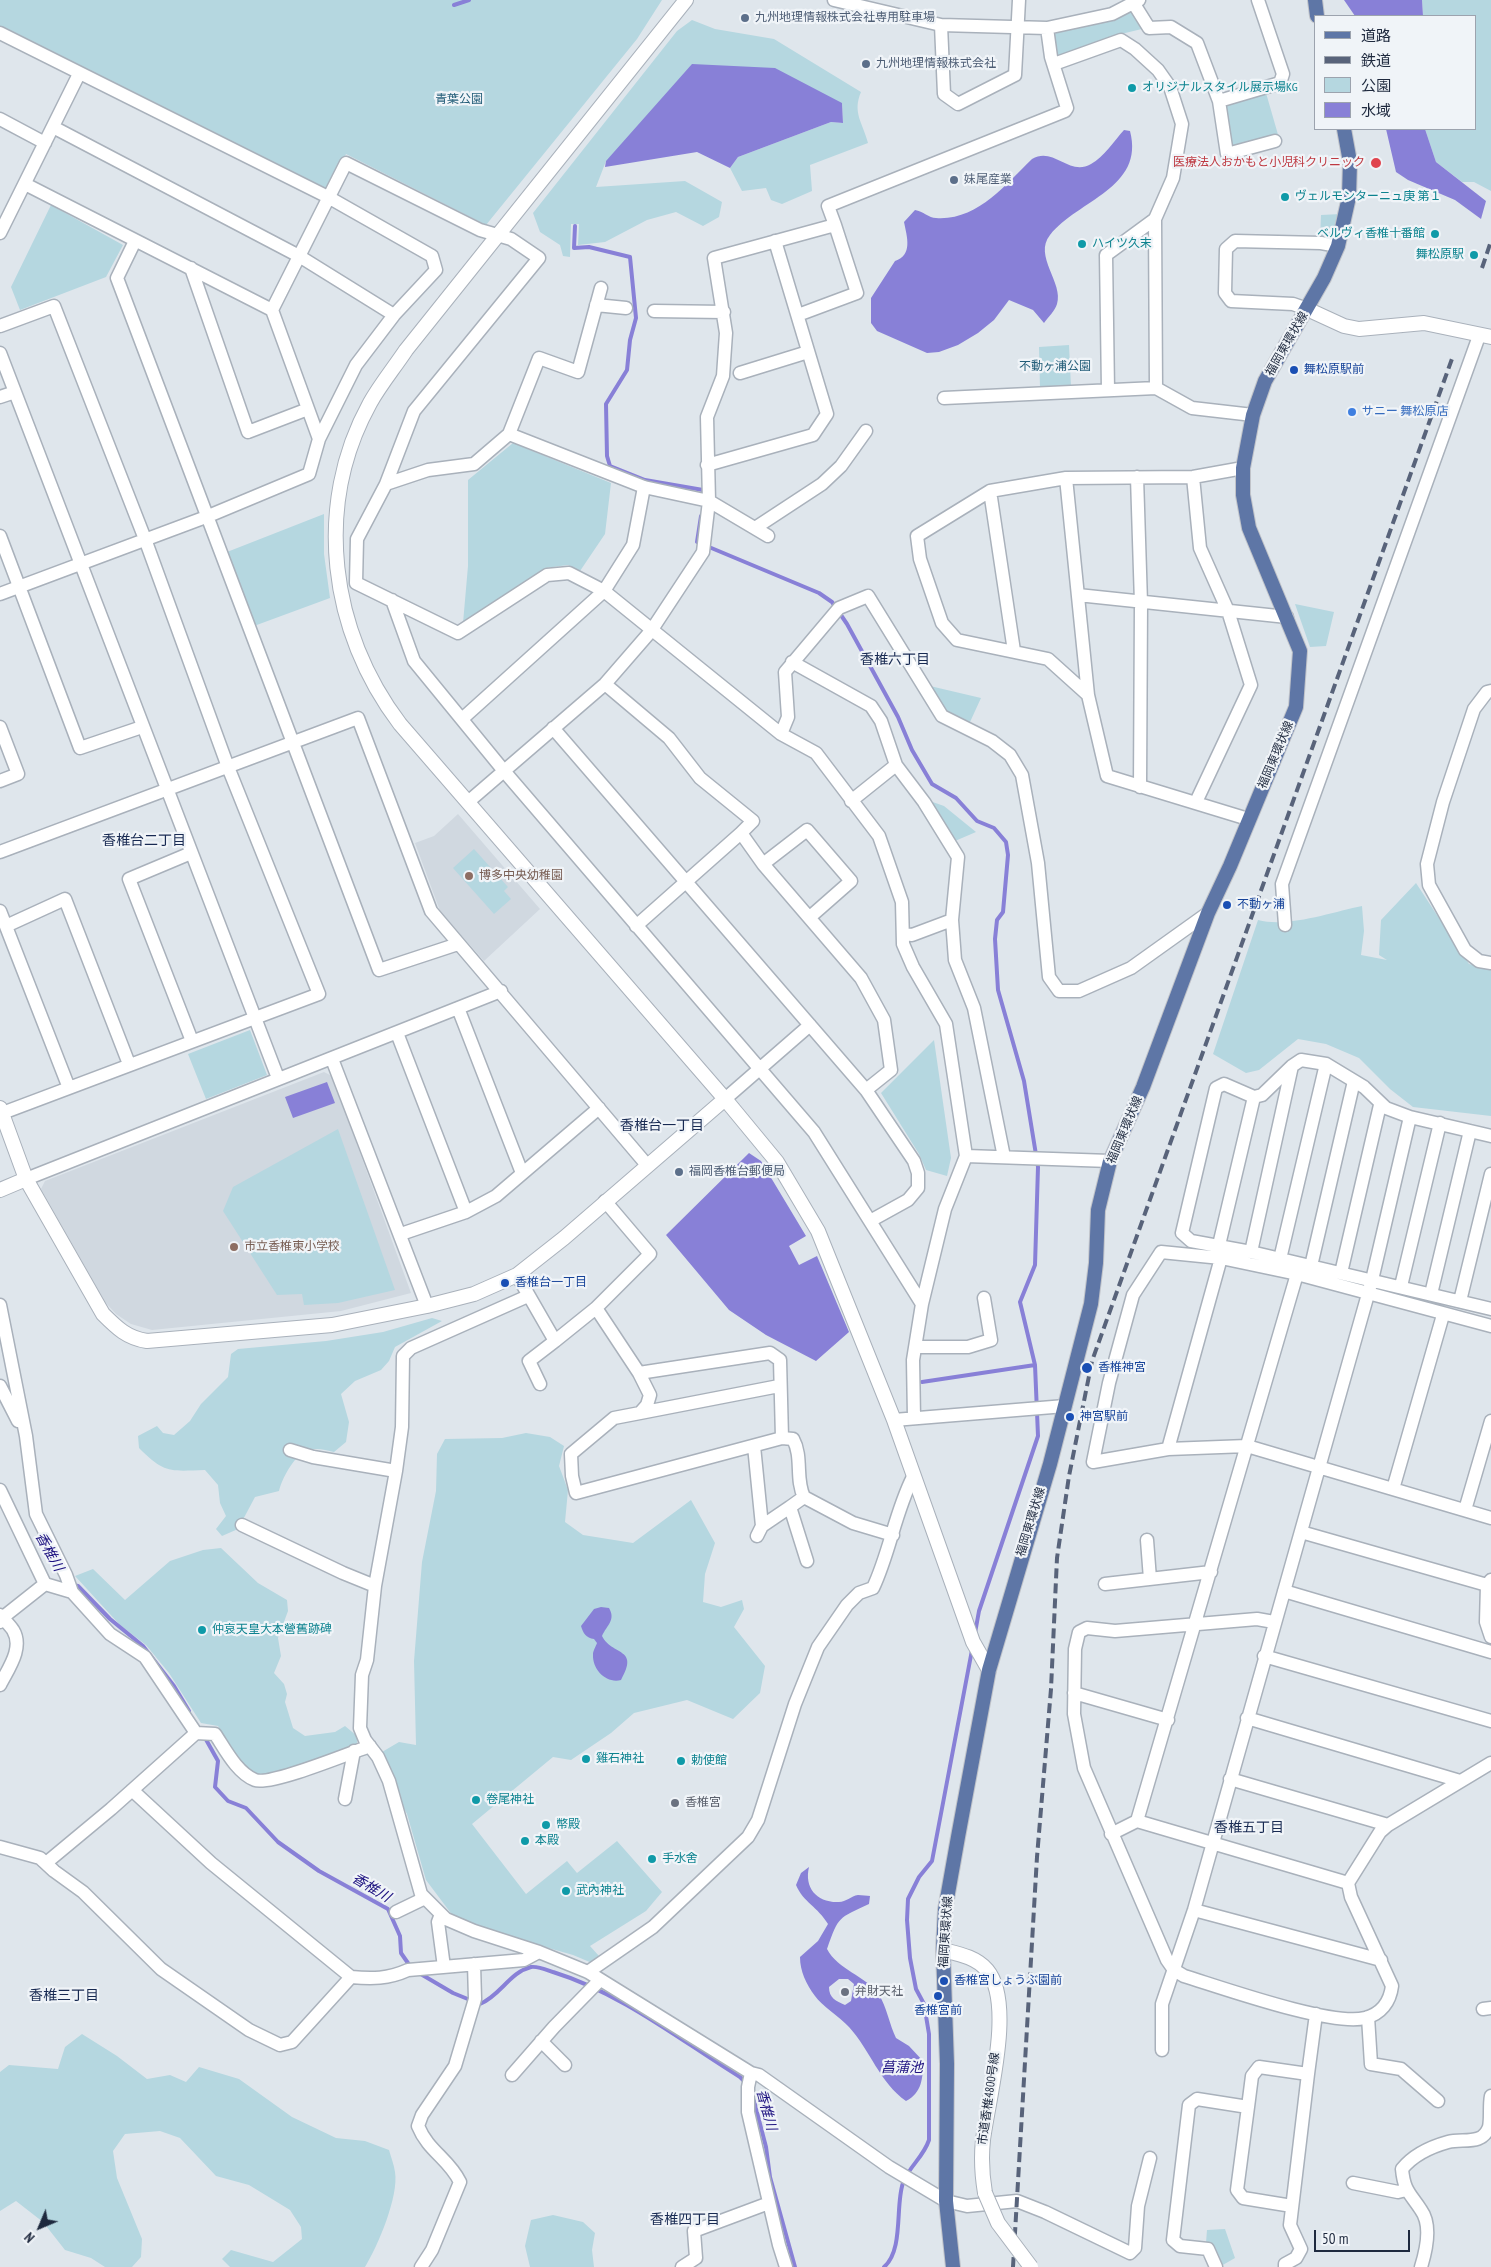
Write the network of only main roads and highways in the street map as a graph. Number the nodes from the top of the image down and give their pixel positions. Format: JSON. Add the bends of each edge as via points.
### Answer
{"nodes":[{"id":1,"x":1314,"y":0,"type":"edge"},
{"id":2,"x":1317,"y":15,"type":"edge"},
{"id":3,"x":1344,"y":130,"type":"edge"},
{"id":4,"x":950,"y":2267,"type":"edge"}],
"edges":[{"from":1,"to":2,"type":"main road"},
{"from":3,"to":4,"type":"main road","name":"福岡東環状線","via":[[1350,162],[1349,197],[1338,246],[1307,309],[1265,381],[1253,415],[1243,468],[1243,495],[1249,528],[1300,651],[1296,707],[1208,913],[1144,1087],[1110,1161],[1098,1210],[1091,1304],[1050,1464],[989,1670],[945,1910],[946,2201]]}]}
